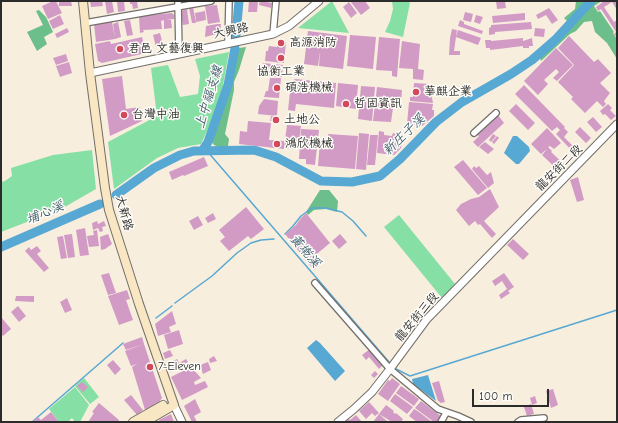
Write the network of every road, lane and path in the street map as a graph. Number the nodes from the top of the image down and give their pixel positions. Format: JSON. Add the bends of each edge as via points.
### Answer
{"nodes":[{"id":1,"x":83,"y":1,"type":"edge"},
{"id":2,"x":211,"y":1,"type":"edge"},
{"id":3,"x":229,"y":1,"type":"edge"},
{"id":4,"x":276,"y":1,"type":"edge"},
{"id":5,"x":319,"y":1,"type":"edge"},
{"id":6,"x":178,"y":4,"type":"edge"},
{"id":7,"x":85,"y":23,"type":"junction"},
{"id":8,"x":273,"y":34,"type":"junction"},
{"id":9,"x":228,"y":43,"type":"junction"},
{"id":10,"x":179,"y":54,"type":"junction"},
{"id":11,"x":90,"y":73,"type":"junction"},
{"id":12,"x":496,"y":113,"type":"dead end"},
{"id":13,"x":617,"y":124,"type":"edge"},
{"id":14,"x":474,"y":134,"type":"dead end"},
{"id":15,"x":516,"y":226,"type":"joint"},
{"id":16,"x":315,"y":283,"type":"dead end"},
{"id":17,"x":390,"y":369,"type":"junction"},
{"id":18,"x":173,"y":402,"type":"junction"},
{"id":19,"x":446,"y":413,"type":"junction"},
{"id":20,"x":544,"y":418,"type":"dead end"},
{"id":21,"x":134,"y":422,"type":"edge"},
{"id":22,"x":145,"y":422,"type":"edge"},
{"id":23,"x":182,"y":422,"type":"edge"},
{"id":24,"x":338,"y":422,"type":"edge"},
{"id":25,"x":442,"y":422,"type":"edge"},
{"id":26,"x":471,"y":422,"type":"edge"},
{"id":27,"x":518,"y":422,"type":"edge"}],
"edges":[{"from":1,"to":7,"type":"main road","name":"大新路"},
{"from":2,"to":6,"type":"street"},
{"from":3,"to":9,"type":"street"},
{"from":4,"to":8,"type":"street"},
{"from":5,"to":8,"type":"street","name":"大興路","via":[[289,26]]},
{"from":6,"to":7,"type":"street"},
{"from":6,"to":10,"type":"street"},
{"from":7,"to":11,"type":"main road","name":"大新路"},
{"from":8,"to":9,"type":"street","name":"大興路"},
{"from":9,"to":10,"type":"street","name":"大興路"},
{"from":10,"to":11,"type":"street","name":"大興路"},
{"from":11,"to":18,"type":"main road","name":"大新路","via":[[109,208]]},
{"from":12,"to":14,"type":"street"},
{"from":13,"to":15,"type":"street","name":"龍安街二段"},
{"from":15,"to":17,"type":"street","name":"龍安街三段","via":[[427,319]]},
{"from":16,"to":17,"type":"street"},
{"from":17,"to":19,"type":"street"},
{"from":17,"to":24,"type":"street","name":"龍安街三段","via":[[372,392]]},
{"from":18,"to":21,"type":"main road"},
{"from":18,"to":22,"type":"main road"},
{"from":18,"to":23,"type":"street","name":"大新路"},
{"from":19,"to":25,"type":"street"},
{"from":19,"to":26,"type":"street"},
{"from":20,"to":27,"type":"street"}]}
